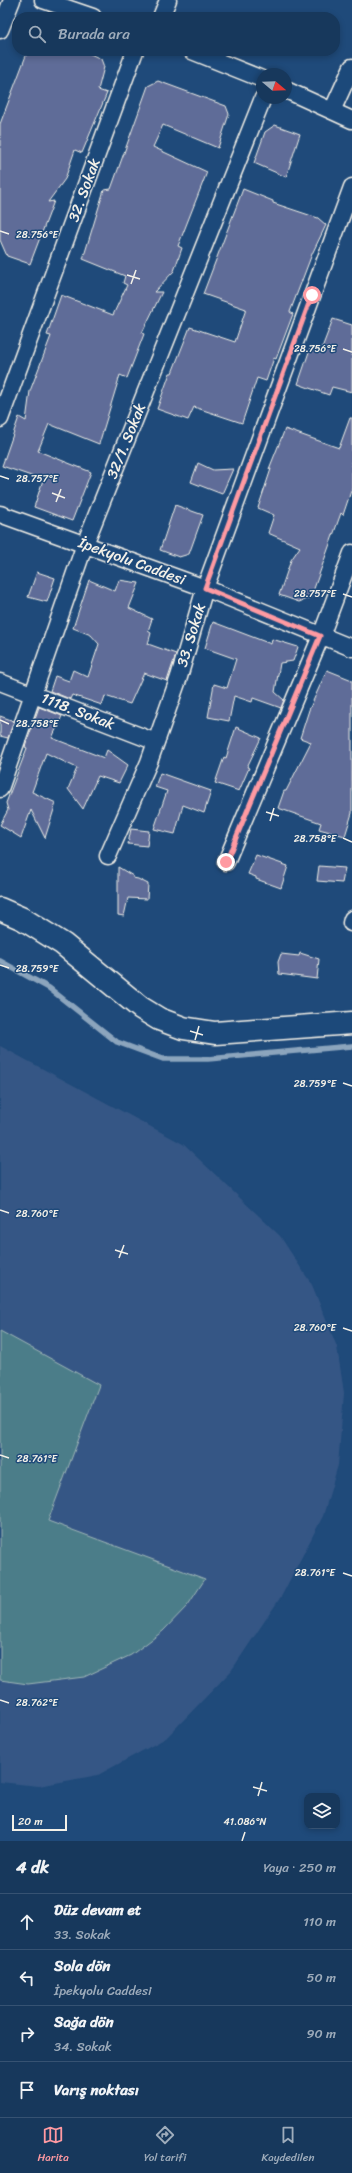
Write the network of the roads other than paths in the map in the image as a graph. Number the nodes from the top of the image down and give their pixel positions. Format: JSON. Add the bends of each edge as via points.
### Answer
{"nodes":[{"id":1,"x":12,"y":0,"type":"edge"},
{"id":2,"x":43,"y":0,"type":"edge"},
{"id":3,"x":168,"y":0,"type":"edge"},
{"id":4,"x":78,"y":12,"type":"edge"},
{"id":5,"x":163,"y":12,"type":"edge"},
{"id":6,"x":0,"y":30,"type":"edge"},
{"id":7,"x":133,"y":56,"type":"edge"},
{"id":8,"x":204,"y":56,"type":"edge"},
{"id":9,"x":352,"y":67,"type":"edge"},
{"id":10,"x":256,"y":77,"type":"edge"},
{"id":11,"x":292,"y":93,"type":"edge"},
{"id":12,"x":261,"y":104,"type":"edge"},
{"id":13,"x":332,"y":111,"type":"junction"},
{"id":14,"x":352,"y":120,"type":"edge"},
{"id":15,"x":352,"y":187,"type":"edge"},
{"id":16,"x":0,"y":420,"type":"edge"},
{"id":17,"x":0,"y":514,"type":"edge"},
{"id":18,"x":85,"y":544,"type":"junction"},
{"id":19,"x":352,"y":553,"type":"edge"},
{"id":20,"x":205,"y":588,"type":"junction"},
{"id":21,"x":320,"y":636,"type":"junction"},
{"id":22,"x":352,"y":648,"type":"edge"},
{"id":23,"x":0,"y":682,"type":"edge"},
{"id":24,"x":33,"y":694,"type":"junction"},
{"id":25,"x":156,"y":742,"type":"junction"},
{"id":26,"x":0,"y":789,"type":"edge"},
{"id":27,"x":108,"y":856,"type":"dead end"},
{"id":28,"x":226,"y":862,"type":"dead end"},
{"id":29,"x":0,"y":909,"type":"edge"},
{"id":30,"x":352,"y":1023,"type":"edge"}],
"edges":[{"from":1,"to":6,"type":"street"},
{"from":2,"to":4,"type":"street"},
{"from":3,"to":5,"type":"street"},
{"from":7,"to":16,"type":"street","name":"32. Sokak"},
{"from":8,"to":10,"type":"street"},
{"from":9,"to":13,"type":"street"},
{"from":11,"to":13,"type":"street"},
{"from":12,"to":18,"type":"street","name":"32/1. Sokak"},
{"from":13,"to":14,"type":"street"},
{"from":15,"to":20,"type":"street","name":"33. Sokak"},
{"from":17,"to":18,"type":"street","name":"İpekyolu Caddesi"},
{"from":18,"to":20,"type":"street","name":"İpekyolu Caddesi"},
{"from":18,"to":24,"type":"street","name":"32/1. Sokak"},
{"from":19,"to":21,"type":"street"},
{"from":20,"to":21,"type":"street","name":"İpekyolu Caddesi"},
{"from":20,"to":25,"type":"street","name":"33. Sokak","via":[[179,677]]},
{"from":21,"to":22,"type":"street","name":"İpekyolu Caddesi"},
{"from":21,"to":28,"type":"street"},
{"from":23,"to":24,"type":"street","name":"1118. Sokak"},
{"from":24,"to":25,"type":"street","name":"1118. Sokak"},
{"from":24,"to":26,"type":"street","name":"32/1. Sokak"},
{"from":25,"to":27,"type":"street","name":"33. Sokak","via":[[150,762]]},
{"from":29,"to":30,"type":"street","via":[[23,919],[63,944],[141,1008],[183,1028],[215,1033]]}]}
